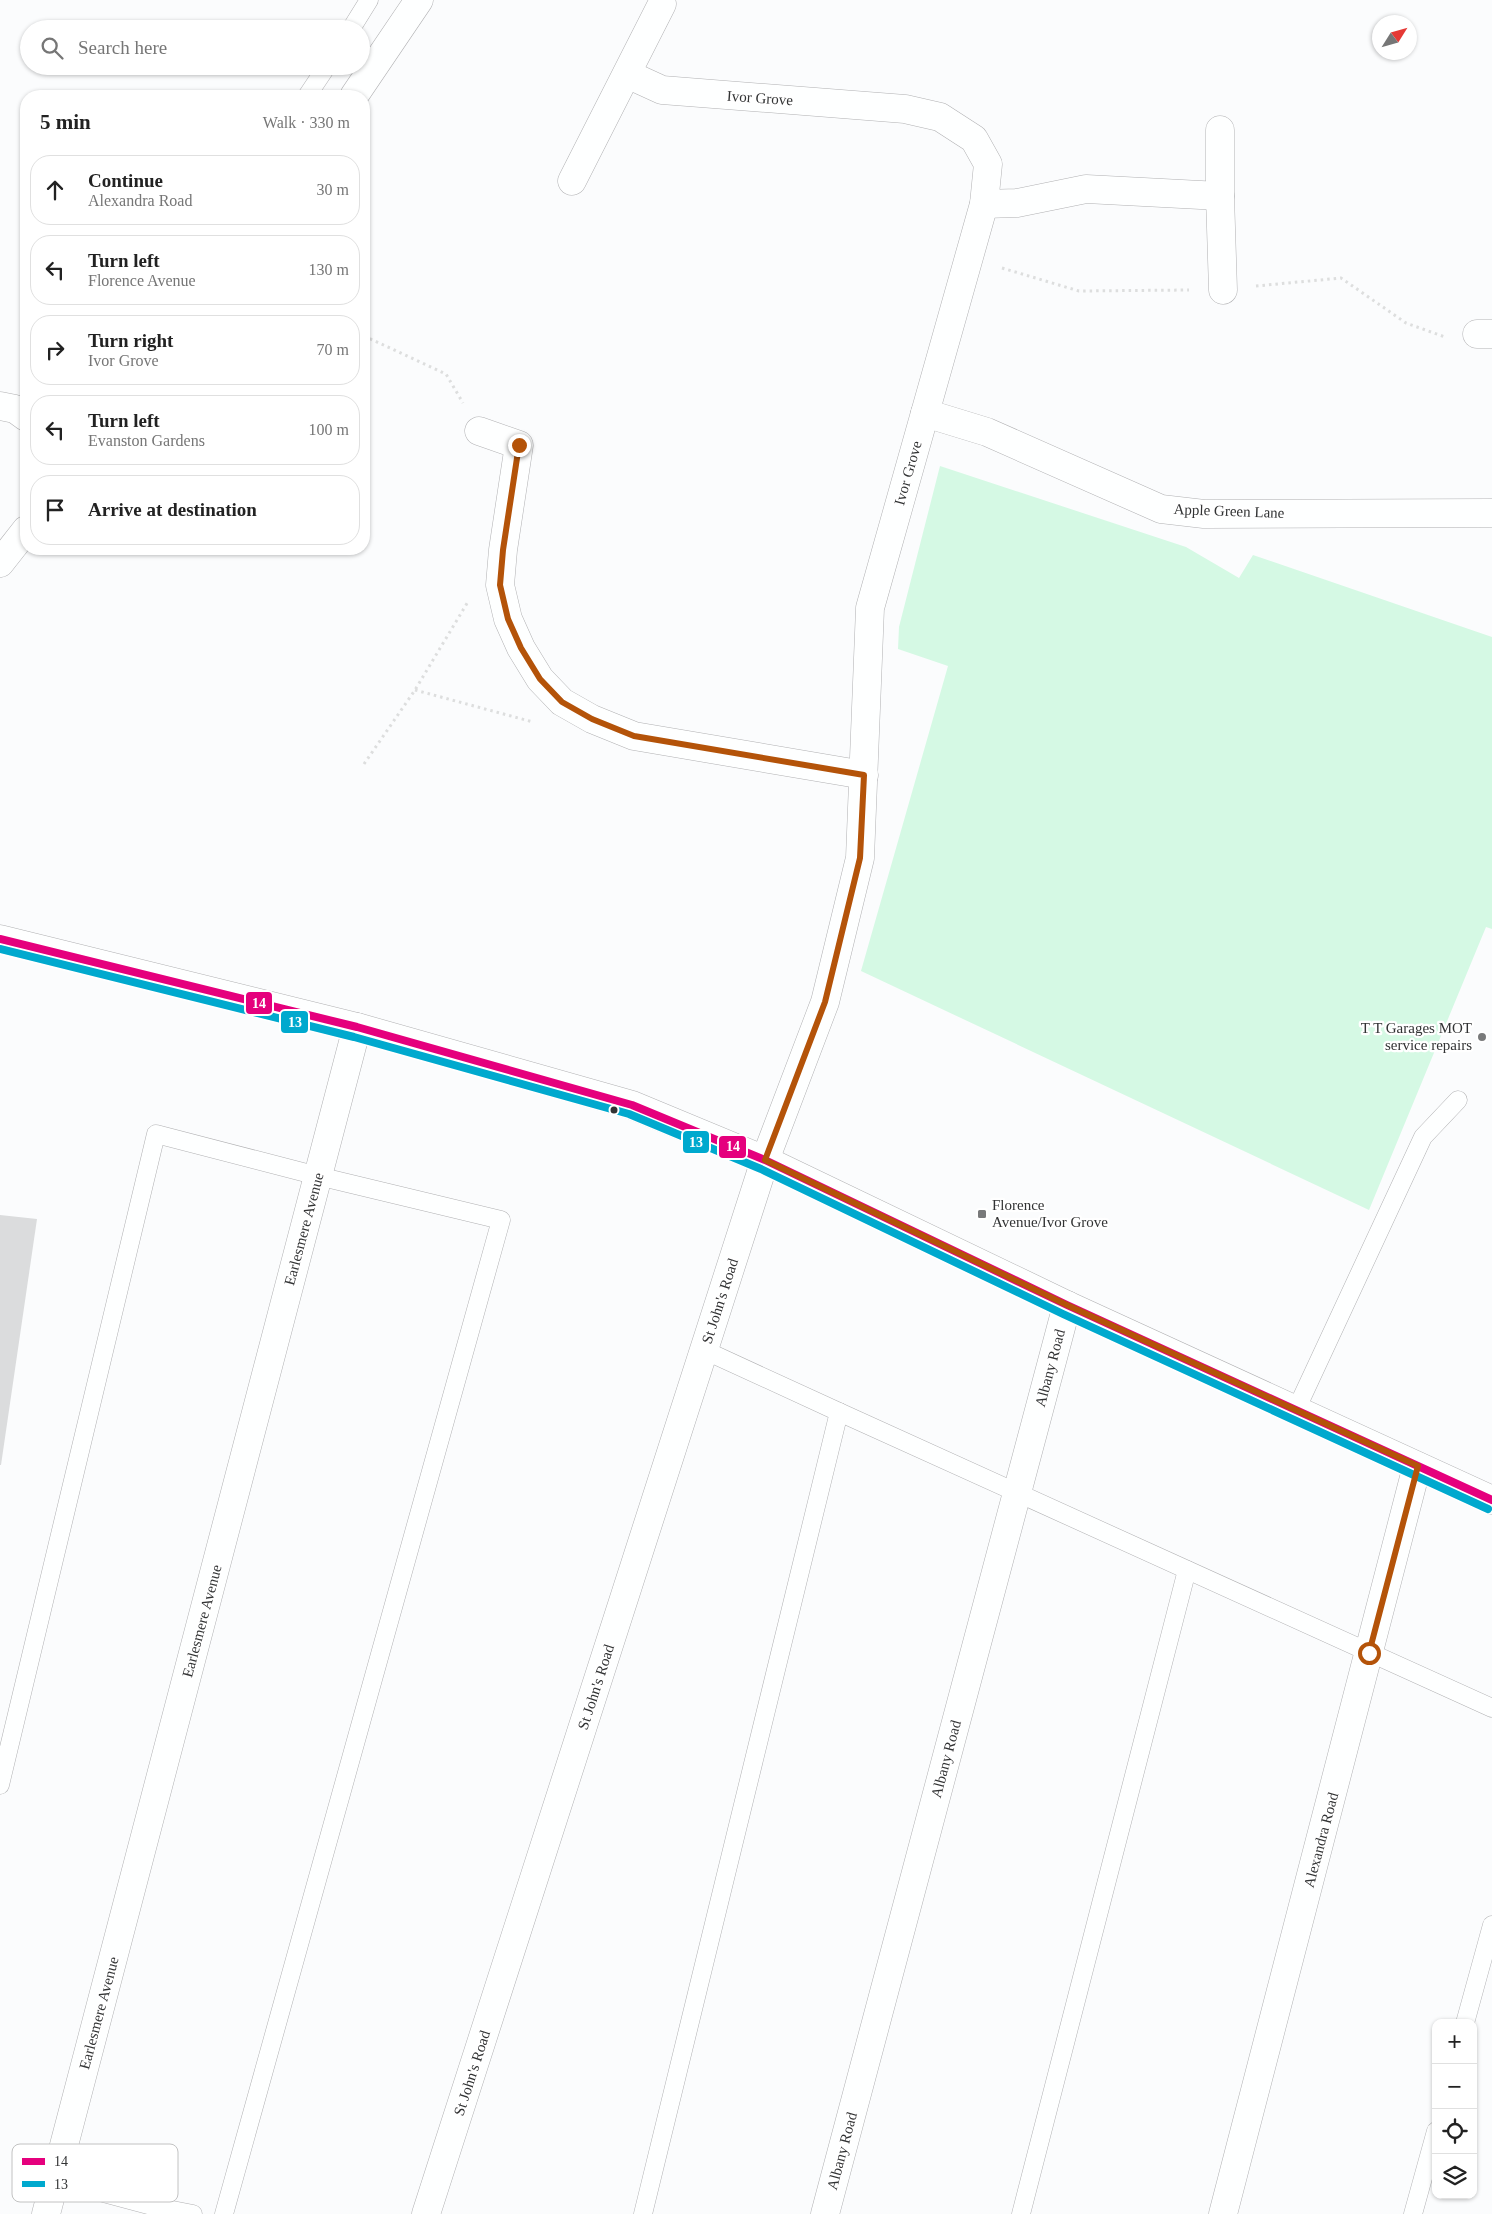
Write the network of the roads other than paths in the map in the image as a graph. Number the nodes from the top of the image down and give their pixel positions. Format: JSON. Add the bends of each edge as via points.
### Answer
{"nodes":[{"id":1,"x":369,"y":0,"type":"edge"},
{"id":2,"x":419,"y":0,"type":"edge"},
{"id":3,"x":662,"y":4,"type":"dead end"},
{"id":4,"x":357,"y":20,"type":"edge"},
{"id":5,"x":370,"y":72,"type":"edge"},
{"id":6,"x":627,"y":74,"type":"junction"},
{"id":7,"x":321,"y":75,"type":"edge"},
{"id":8,"x":368,"y":75,"type":"edge"},
{"id":9,"x":311,"y":90,"type":"edge"},
{"id":10,"x":358,"y":90,"type":"edge"},
{"id":11,"x":1220,"y":130,"type":"dead end"},
{"id":12,"x":572,"y":181,"type":"dead end"},
{"id":13,"x":1220,"y":196,"type":"junction"},
{"id":14,"x":984,"y":204,"type":"junction"},
{"id":15,"x":1223,"y":290,"type":"dead end"},
{"id":16,"x":0,"y":406,"type":"edge"},
{"id":17,"x":20,"y":413,"type":"edge"},
{"id":18,"x":925,"y":413,"type":"junction"},
{"id":19,"x":479,"y":431,"type":"road end"},
{"id":20,"x":1492,"y":513,"type":"edge"},
{"id":21,"x":20,"y":538,"type":"edge"},
{"id":22,"x":0,"y":563,"type":"edge"},
{"id":23,"x":864,"y":775,"type":"junction"},
{"id":24,"x":0,"y":939,"type":"edge"},
{"id":25,"x":357,"y":1027,"type":"junction"},
{"id":26,"x":1458,"y":1100,"type":"dead end"},
{"id":27,"x":765,"y":1160,"type":"junction"},
{"id":28,"x":318,"y":1176,"type":"junction"},
{"id":29,"x":1067,"y":1305,"type":"junction"},
{"id":30,"x":704,"y":1350,"type":"junction"},
{"id":31,"x":1296,"y":1410,"type":"junction"},
{"id":32,"x":839,"y":1412,"type":"junction"},
{"id":33,"x":1418,"y":1466,"type":"junction"},
{"id":34,"x":1017,"y":1491,"type":"junction"},
{"id":35,"x":1492,"y":1500,"type":"edge"},
{"id":36,"x":1187,"y":1570,"type":"junction"},
{"id":37,"x":1369,"y":1653,"type":"junction"},
{"id":38,"x":1492,"y":1708,"type":"edge"},
{"id":39,"x":0,"y":1785,"type":"edge"},
{"id":40,"x":1492,"y":1925,"type":"edge"},
{"id":41,"x":1466,"y":2019,"type":"edge"},
{"id":42,"x":64,"y":2144,"type":"edge"},
{"id":43,"x":1432,"y":2145,"type":"edge"},
{"id":44,"x":137,"y":2202,"type":"edge"},
{"id":45,"x":193,"y":2214,"type":"edge"},
{"id":46,"x":224,"y":2214,"type":"edge"},
{"id":47,"x":426,"y":2214,"type":"edge"},
{"id":48,"x":643,"y":2214,"type":"edge"},
{"id":49,"x":825,"y":2214,"type":"edge"},
{"id":50,"x":1022,"y":2214,"type":"edge"},
{"id":51,"x":1223,"y":2214,"type":"edge"},
{"id":52,"x":1413,"y":2214,"type":"edge"}],
"edges":[{"from":1,"to":4,"type":"lane"},
{"from":2,"to":5,"type":"street"},
{"from":3,"to":6,"type":"street"},
{"from":6,"to":12,"type":"street"},
{"from":6,"to":14,"type":"street","name":"Ivor Grove","via":[[662,90],[905,108],[940,117],[974,139],[988,164]]},
{"from":7,"to":9,"type":"lane"},
{"from":8,"to":10,"type":"street"},
{"from":11,"to":13,"type":"street"},
{"from":13,"to":14,"type":"street","via":[[1086,189],[1017,203]]},
{"from":13,"to":15,"type":"street"},
{"from":14,"to":18,"type":"street","name":"Ivor Grove"},
{"from":16,"to":17,"type":"street"},
{"from":18,"to":20,"type":"street","name":"Apple Green Lane","via":[[987,432],[1161,509],[1204,514]]},
{"from":18,"to":23,"type":"street","name":"Ivor Grove","via":[[870,608]]},
{"from":19,"to":23,"type":"street","via":[[519,445],[500,585],[508,619],[521,648],[540,679],[562,702],[592,719],[634,736]]},
{"from":21,"to":22,"type":"street"},
{"from":23,"to":27,"type":"street","name":"Ivor Grove","via":[[860,858],[825,1002]]},
{"from":24,"to":25,"type":"street"},
{"from":25,"to":27,"type":"street","via":[[632,1105]]},
{"from":25,"to":28,"type":"street","name":"Earlesmere Avenue"},
{"from":26,"to":31,"type":"lane","via":[[1423,1137]]},
{"from":27,"to":29,"type":"street"},
{"from":27,"to":30,"type":"street","name":"St John's Road"},
{"from":28,"to":39,"type":"lane","via":[[156,1134]]},
{"from":28,"to":42,"type":"street","name":"Earlesmere Avenue"},
{"from":28,"to":46,"type":"lane","via":[[501,1220]]},
{"from":29,"to":31,"type":"street"},
{"from":29,"to":34,"type":"street","name":"Albany Road"},
{"from":30,"to":32,"type":"lane"},
{"from":30,"to":47,"type":"street","name":"St John's Road"},
{"from":31,"to":33,"type":"street"},
{"from":32,"to":34,"type":"lane"},
{"from":32,"to":48,"type":"lane"},
{"from":33,"to":35,"type":"street"},
{"from":33,"to":37,"type":"street","name":"Alexandra Road"},
{"from":34,"to":36,"type":"lane"},
{"from":34,"to":49,"type":"street","name":"Albany Road"},
{"from":36,"to":37,"type":"lane"},
{"from":36,"to":50,"type":"lane"},
{"from":37,"to":38,"type":"lane"},
{"from":37,"to":51,"type":"street","name":"Alexandra Road"},
{"from":40,"to":41,"type":"lane"},
{"from":43,"to":52,"type":"lane"},
{"from":44,"to":45,"type":"lane"}]}
